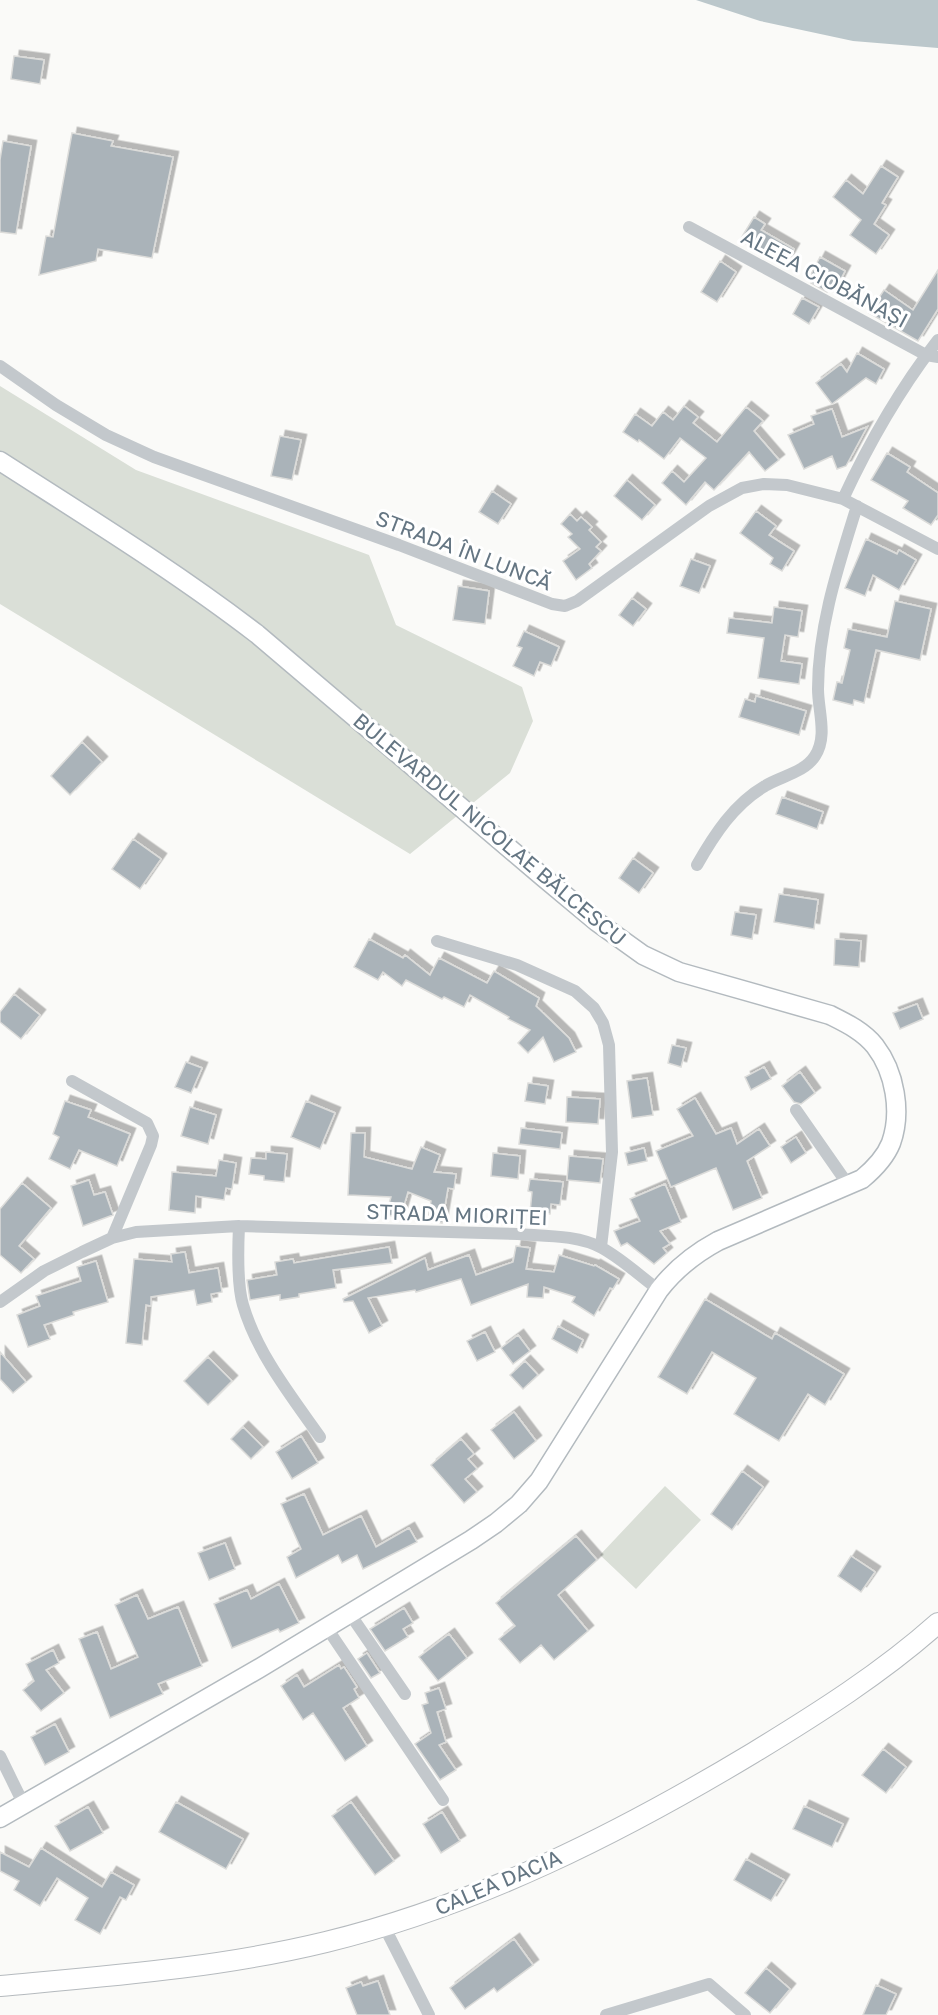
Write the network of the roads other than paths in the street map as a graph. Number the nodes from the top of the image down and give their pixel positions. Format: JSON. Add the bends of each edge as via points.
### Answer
{"nodes":[{"id":1,"x":689,"y":227,"type":"dead end"},
{"id":2,"x":938,"y":340,"type":"edge"},
{"id":3,"x":932,"y":356,"type":"edge"},
{"id":4,"x":0,"y":366,"type":"edge"},
{"id":5,"x":0,"y":461,"type":"edge"},
{"id":6,"x":843,"y":500,"type":"junction"},
{"id":7,"x":857,"y":506,"type":"junction"},
{"id":8,"x":938,"y":549,"type":"edge"},
{"id":9,"x":698,"y":866,"type":"dead end"},
{"id":10,"x":436,"y":941,"type":"dead end"},
{"id":11,"x":72,"y":1081,"type":"dead end"},
{"id":12,"x":796,"y":1110,"type":"dead end"},
{"id":13,"x":849,"y":1186,"type":"junction"},
{"id":14,"x":239,"y":1226,"type":"junction"},
{"id":15,"x":112,"y":1239,"type":"junction"},
{"id":16,"x":601,"y":1247,"type":"junction"},
{"id":17,"x":659,"y":1290,"type":"junction"},
{"id":18,"x":0,"y":1302,"type":"edge"},
{"id":19,"x":320,"y":1437,"type":"dead end"},
{"id":20,"x":351,"y":1614,"type":"junction"},
{"id":21,"x":936,"y":1624,"type":"edge"},
{"id":22,"x":327,"y":1628,"type":"junction"},
{"id":23,"x":405,"y":1694,"type":"dead end"},
{"id":24,"x":0,"y":1756,"type":"edge"},
{"id":25,"x":443,"y":1800,"type":"dead end"},
{"id":26,"x":24,"y":1805,"type":"junction"},
{"id":27,"x":0,"y":1818,"type":"edge"},
{"id":28,"x":384,"y":1926,"type":"junction"},
{"id":29,"x":0,"y":1986,"type":"edge"},
{"id":30,"x":429,"y":2015,"type":"edge"},
{"id":31,"x":606,"y":2015,"type":"edge"},
{"id":32,"x":745,"y":2015,"type":"edge"}],
"edges":[{"from":1,"to":3,"type":"street","name":"ALEEA CIOBĂNAȘI"},
{"from":2,"to":3,"type":"street"},
{"from":3,"to":6,"type":"street","via":[[886,415]]},
{"from":4,"to":6,"type":"street","name":"STRADA ÎN LUNCĂ","via":[[86,423],[154,457],[552,604],[565,606],[577,601],[709,506],[742,488],[787,485]]},
{"from":5,"to":13,"type":"street","name":"BULEVARDUL NICOLAE BĂLCESCU","via":[[240,621],[597,922],[643,955],[679,972],[830,1015],[865,1036],[882,1057],[890,1077],[895,1093],[895,1128],[874,1169]]},
{"from":6,"to":7,"type":"street","name":"STRADA ÎN LUNCĂ"},
{"from":7,"to":8,"type":"street","name":"STRADA ÎN LUNCĂ"},
{"from":7,"to":9,"type":"street","via":[[835,577],[824,631],[818,689],[821,743],[805,767],[742,802]]},
{"from":10,"to":16,"type":"street","via":[[517,965],[575,992],[594,1008],[603,1023],[609,1045],[612,1152]]},
{"from":11,"to":15,"type":"street","via":[[140,1118],[152,1129],[151,1145]]},
{"from":12,"to":13,"type":"street"},
{"from":13,"to":17,"type":"street","name":"BULEVARDUL NICOLAE BĂLCESCU","via":[[697,1252]]},
{"from":14,"to":15,"type":"street","name":"STRADA MIORIȚEI","via":[[158,1229]]},
{"from":14,"to":16,"type":"street","name":"STRADA MIORIȚEI","via":[[518,1234],[561,1237]]},
{"from":14,"to":19,"type":"street","via":[[242,1302],[250,1326]]},
{"from":15,"to":18,"type":"street","name":"STRADA MIORIȚEI","via":[[44,1271]]},
{"from":16,"to":17,"type":"street","name":"STRADA MIORIȚEI"},
{"from":17,"to":20,"type":"street","name":"BULEVARDUL NICOLAE BĂLCESCU","via":[[557,1455],[519,1504],[471,1540]]},
{"from":20,"to":22,"type":"street","name":"BULEVARDUL NICOLAE BĂLCESCU"},
{"from":20,"to":23,"type":"street"},
{"from":21,"to":28,"type":"main road","name":"CALEA DACIA","via":[[811,1717],[674,1798],[510,1880]]},
{"from":22,"to":25,"type":"street"},
{"from":22,"to":26,"type":"street","name":"BULEVARDUL NICOLAE BĂLCESCU"},
{"from":24,"to":26,"type":"street"},
{"from":26,"to":27,"type":"street","name":"BULEVARDUL NICOLAE BĂLCESCU"},
{"from":28,"to":29,"type":"main road","name":"CALEA DACIA","via":[[327,1942],[231,1960]]},
{"from":28,"to":30,"type":"street"},
{"from":31,"to":32,"type":"street","via":[[709,1984]]}]}
